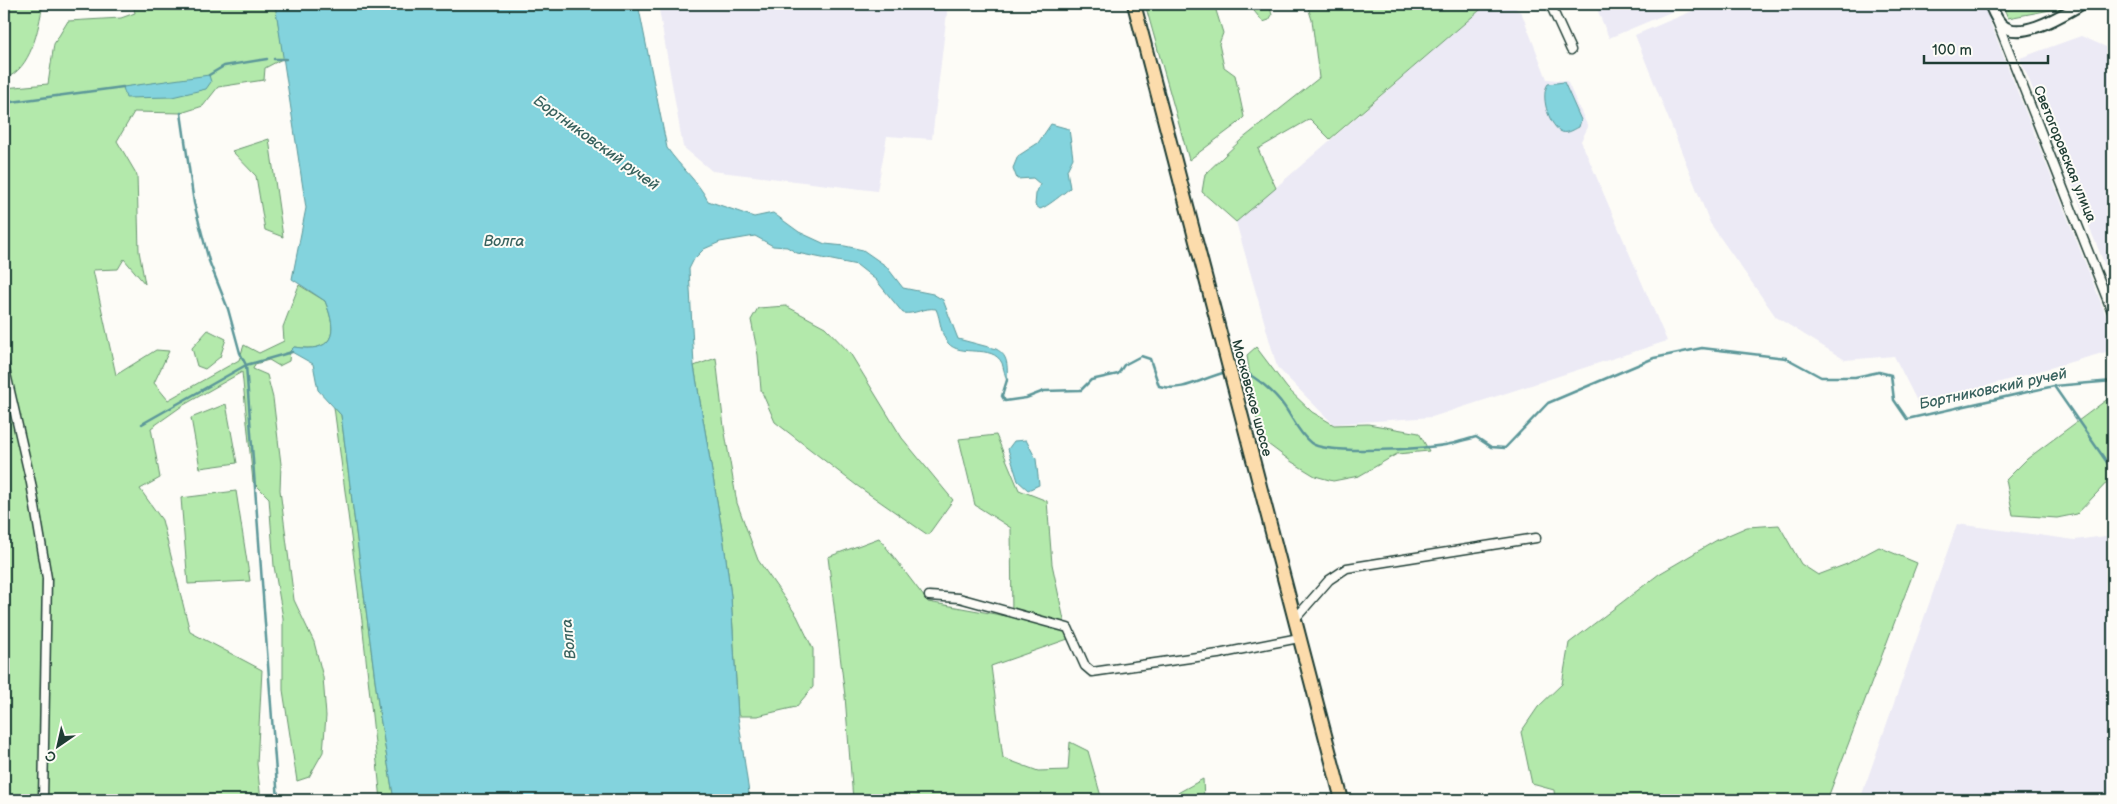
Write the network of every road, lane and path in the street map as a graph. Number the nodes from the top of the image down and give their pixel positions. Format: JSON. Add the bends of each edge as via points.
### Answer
{"nodes":[{"id":1,"x":1134,"y":4,"type":"edge"},
{"id":2,"x":1550,"y":4,"type":"edge"},
{"id":3,"x":1990,"y":4,"type":"edge"},
{"id":4,"x":2082,"y":4,"type":"edge"},
{"id":5,"x":1995,"y":16,"type":"junction"},
{"id":6,"x":1572,"y":50,"type":"dead end"},
{"id":7,"x":2113,"y":314,"type":"edge"},
{"id":8,"x":4,"y":365,"type":"edge"},
{"id":9,"x":1536,"y":538,"type":"dead end"},
{"id":10,"x":929,"y":596,"type":"dead end"},
{"id":11,"x":1294,"y":619,"type":"junction"},
{"id":12,"x":1300,"y":638,"type":"junction"},
{"id":13,"x":43,"y":800,"type":"edge"},
{"id":14,"x":1342,"y":800,"type":"edge"}],
"edges":[{"from":1,"to":11,"type":"main road","name":"Московское шоссе"},
{"from":2,"to":6,"type":"street"},
{"from":3,"to":5,"type":"street","name":"Светогоровская улица"},
{"from":4,"to":5,"type":"street","via":[[2023,31],[2006,28]]},
{"from":5,"to":7,"type":"street","name":"Светогоровская улица"},
{"from":8,"to":13,"type":"street","via":[[31,483],[47,578]]},
{"from":9,"to":11,"type":"street","via":[[1347,568],[1328,580]]},
{"from":10,"to":12,"type":"street","via":[[959,598],[1068,628],[1085,666],[1092,672],[1218,654]]},
{"from":11,"to":12,"type":"main road","name":"Московское шоссе"},
{"from":12,"to":14,"type":"main road","name":"Московское шоссе"}]}
